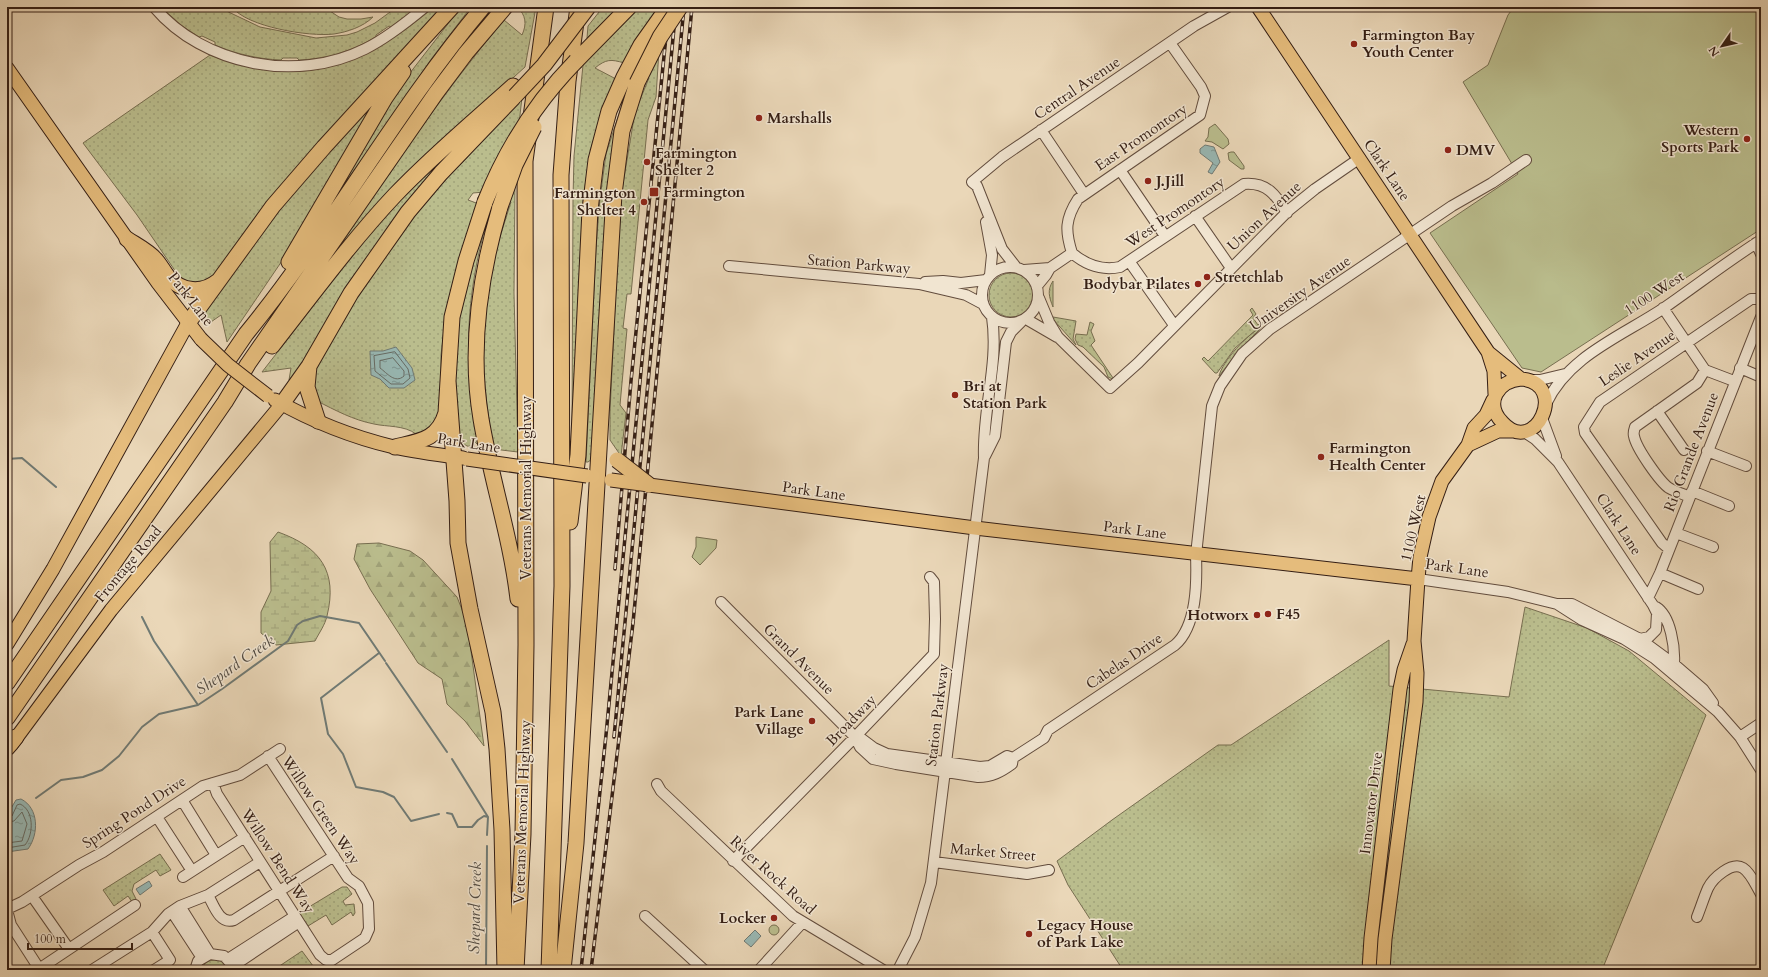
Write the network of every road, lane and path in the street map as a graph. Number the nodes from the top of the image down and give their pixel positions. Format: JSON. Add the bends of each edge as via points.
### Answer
{"nodes":[{"id":1,"x":154,"y":7,"type":"edge"},
{"id":2,"x":425,"y":7,"type":"edge"},
{"id":3,"x":452,"y":7,"type":"edge"},
{"id":4,"x":483,"y":7,"type":"edge"},
{"id":5,"x":546,"y":7,"type":"edge"},
{"id":6,"x":578,"y":7,"type":"edge"},
{"id":7,"x":588,"y":7,"type":"edge"},
{"id":8,"x":629,"y":7,"type":"edge"},
{"id":9,"x":668,"y":7,"type":"edge"},
{"id":10,"x":680,"y":7,"type":"edge"},
{"id":11,"x":1228,"y":7,"type":"edge"},
{"id":12,"x":1258,"y":7,"type":"edge"},
{"id":13,"x":503,"y":9,"type":"edge"},
{"id":14,"x":1170,"y":43,"type":"junction"},
{"id":15,"x":7,"y":68,"type":"edge"},
{"id":16,"x":630,"y":80,"type":"junction"},
{"id":17,"x":514,"y":91,"type":"junction"},
{"id":18,"x":1041,"y":130,"type":"junction"},
{"id":19,"x":1360,"y":158,"type":"junction"},
{"id":20,"x":1526,"y":160,"type":"dead end"},
{"id":21,"x":1120,"y":170,"type":"junction"},
{"id":22,"x":1084,"y":194,"type":"junction"},
{"id":23,"x":493,"y":205,"type":"junction"},
{"id":24,"x":986,"y":210,"type":"junction"},
{"id":25,"x":1287,"y":213,"type":"junction"},
{"id":26,"x":1195,"y":216,"type":"junction"},
{"id":27,"x":1411,"y":235,"type":"junction"},
{"id":28,"x":1165,"y":236,"type":"junction"},
{"id":29,"x":128,"y":239,"type":"junction"},
{"id":30,"x":1758,"y":241,"type":"edge"},
{"id":31,"x":1072,"y":253,"type":"junction"},
{"id":32,"x":1761,"y":254,"type":"edge"},
{"id":33,"x":1129,"y":260,"type":"junction"},
{"id":34,"x":729,"y":266,"type":"dead end"},
{"id":35,"x":1020,"y":268,"type":"junction"},
{"id":36,"x":1050,"y":268,"type":"junction"},
{"id":37,"x":1230,"y":268,"type":"junction"},
{"id":38,"x":224,"y":274,"type":"junction"},
{"id":39,"x":988,"y":277,"type":"junction"},
{"id":40,"x":919,"y":284,"type":"junction"},
{"id":41,"x":1037,"y":286,"type":"junction"},
{"id":42,"x":1038,"y":298,"type":"junction"},
{"id":43,"x":1761,"y":299,"type":"edge"},
{"id":44,"x":983,"y":304,"type":"junction"},
{"id":45,"x":1663,"y":308,"type":"junction"},
{"id":46,"x":992,"y":317,"type":"junction"},
{"id":47,"x":1761,"y":317,"type":"edge"},
{"id":48,"x":1023,"y":320,"type":"junction"},
{"id":49,"x":188,"y":323,"type":"junction"},
{"id":50,"x":1174,"y":325,"type":"junction"},
{"id":51,"x":1759,"y":330,"type":"edge"},
{"id":52,"x":246,"y":334,"type":"junction"},
{"id":53,"x":1058,"y":337,"type":"junction"},
{"id":54,"x":1685,"y":344,"type":"junction"},
{"id":55,"x":1488,"y":352,"type":"junction"},
{"id":56,"x":309,"y":366,"type":"junction"},
{"id":57,"x":1740,"y":368,"type":"junction"},
{"id":58,"x":1705,"y":370,"type":"junction"},
{"id":59,"x":1565,"y":374,"type":"junction"},
{"id":60,"x":1761,"y":377,"type":"edge"},
{"id":61,"x":1525,"y":380,"type":"junction"},
{"id":62,"x":1734,"y":380,"type":"junction"},
{"id":63,"x":448,"y":381,"type":"junction"},
{"id":64,"x":1494,"y":397,"type":"junction"},
{"id":65,"x":226,"y":402,"type":"junction"},
{"id":66,"x":282,"y":404,"type":"junction"},
{"id":67,"x":1546,"y":404,"type":"junction"},
{"id":68,"x":1657,"y":411,"type":"junction"},
{"id":69,"x":1542,"y":418,"type":"junction"},
{"id":70,"x":318,"y":421,"type":"junction"},
{"id":71,"x":600,"y":431,"type":"junction"},
{"id":72,"x":1518,"y":431,"type":"junction"},
{"id":73,"x":1468,"y":445,"type":"junction"},
{"id":74,"x":395,"y":447,"type":"junction"},
{"id":75,"x":1684,"y":450,"type":"dead end"},
{"id":76,"x":1707,"y":450,"type":"junction"},
{"id":77,"x":460,"y":458,"type":"junction"},
{"id":78,"x":984,"y":458,"type":"junction"},
{"id":79,"x":1558,"y":462,"type":"junction"},
{"id":80,"x":1746,"y":466,"type":"dead end"},
{"id":81,"x":599,"y":478,"type":"junction"},
{"id":82,"x":649,"y":485,"type":"junction"},
{"id":83,"x":1691,"y":494,"type":"junction"},
{"id":84,"x":1729,"y":506,"type":"dead end"},
{"id":85,"x":975,"y":528,"type":"junction"},
{"id":86,"x":1676,"y":533,"type":"junction"},
{"id":87,"x":1713,"y":547,"type":"dead end"},
{"id":88,"x":1669,"y":549,"type":"junction"},
{"id":89,"x":1196,"y":555,"type":"junction"},
{"id":90,"x":1660,"y":573,"type":"junction"},
{"id":91,"x":930,"y":577,"type":"dead end"},
{"id":92,"x":1418,"y":579,"type":"junction"},
{"id":93,"x":562,"y":586,"type":"junction"},
{"id":94,"x":1698,"y":589,"type":"dead end"},
{"id":95,"x":1650,"y":601,"type":"junction"},
{"id":96,"x":721,"y":602,"type":"dead end"},
{"id":97,"x":1556,"y":604,"type":"junction"},
{"id":98,"x":1640,"y":639,"type":"junction"},
{"id":99,"x":1414,"y":641,"type":"junction"},
{"id":100,"x":7,"y":644,"type":"edge"},
{"id":101,"x":526,"y":645,"type":"junction"},
{"id":102,"x":1674,"y":664,"type":"junction"},
{"id":103,"x":7,"y":682,"type":"edge"},
{"id":104,"x":1718,"y":712,"type":"junction"},
{"id":105,"x":7,"y":718,"type":"edge"},
{"id":106,"x":1761,"y":723,"type":"edge"},
{"id":107,"x":855,"y":737,"type":"junction"},
{"id":108,"x":1740,"y":737,"type":"junction"},
{"id":109,"x":10,"y":746,"type":"edge"},
{"id":110,"x":280,"y":749,"type":"dead end"},
{"id":111,"x":268,"y":756,"type":"junction"},
{"id":112,"x":946,"y":767,"type":"junction"},
{"id":113,"x":1761,"y":770,"type":"edge"},
{"id":114,"x":213,"y":783,"type":"junction"},
{"id":115,"x":658,"y":784,"type":"dead end"},
{"id":116,"x":182,"y":800,"type":"junction"},
{"id":117,"x":157,"y":817,"type":"junction"},
{"id":118,"x":244,"y":837,"type":"junction"},
{"id":119,"x":216,"y":855,"type":"junction"},
{"id":120,"x":334,"y":856,"type":"junction"},
{"id":121,"x":733,"y":861,"type":"junction"},
{"id":122,"x":260,"y":862,"type":"junction"},
{"id":123,"x":934,"y":862,"type":"junction"},
{"id":124,"x":1050,"y":870,"type":"dead end"},
{"id":125,"x":279,"y":892,"type":"junction"},
{"id":126,"x":1761,"y":894,"type":"edge"},
{"id":127,"x":208,"y":895,"type":"junction"},
{"id":128,"x":32,"y":896,"type":"junction"},
{"id":129,"x":135,"y":905,"type":"dead end"},
{"id":130,"x":7,"y":909,"type":"edge"},
{"id":131,"x":176,"y":909,"type":"junction"},
{"id":132,"x":645,"y":916,"type":"dead end"},
{"id":133,"x":1697,"y":917,"type":"dead end"},
{"id":134,"x":297,"y":919,"type":"junction"},
{"id":135,"x":802,"y":923,"type":"junction"},
{"id":136,"x":152,"y":932,"type":"junction"},
{"id":137,"x":69,"y":950,"type":"junction"},
{"id":138,"x":320,"y":955,"type":"joint"},
{"id":139,"x":206,"y":956,"type":"junction"},
{"id":140,"x":232,"y":965,"type":"edge"},
{"id":141,"x":40,"y":970,"type":"edge"},
{"id":142,"x":92,"y":970,"type":"edge"},
{"id":143,"x":154,"y":970,"type":"edge"},
{"id":144,"x":195,"y":970,"type":"edge"},
{"id":145,"x":505,"y":970,"type":"edge"},
{"id":146,"x":516,"y":970,"type":"edge"},
{"id":147,"x":549,"y":970,"type":"edge"},
{"id":148,"x":563,"y":970,"type":"edge"},
{"id":149,"x":704,"y":970,"type":"edge"},
{"id":150,"x":759,"y":970,"type":"edge"},
{"id":151,"x":883,"y":970,"type":"edge"},
{"id":152,"x":898,"y":970,"type":"edge"},
{"id":153,"x":1370,"y":970,"type":"edge"},
{"id":154,"x":1383,"y":970,"type":"edge"}],
"edges":[{"from":1,"to":2,"type":"street","via":[[165,20],[215,52],[248,62],[274,66],[324,62],[365,49]]},
{"from":3,"to":38,"type":"highway","via":[[304,169],[273,206]]},
{"from":3,"to":52,"type":"highway","via":[[385,98]]},
{"from":4,"to":52,"type":"highway","via":[[429,76],[277,297]]},
{"from":5,"to":101,"type":"highway","name":"Veterans Memorial Highway","via":[[525,161]]},
{"from":6,"to":93,"type":"highway","via":[[568,81],[561,175]]},
{"from":7,"to":17,"type":"highway","bridge":true,"via":[[544,65]]},
{"from":8,"to":23,"type":"highway","bridge":true,"via":[[553,85],[521,131],[499,170]]},
{"from":9,"to":16,"type":"highway","via":[[641,45]]},
{"from":10,"to":16,"type":"highway","bridge":true},
{"from":11,"to":14,"type":"street","name":"Central Avenue"},
{"from":12,"to":19,"type":"main road","name":"Clark Lane"},
{"from":13,"to":65,"type":"highway","via":[[424,109],[248,364]]},
{"from":14,"to":18,"type":"street","name":"Central Avenue"},
{"from":14,"to":21,"type":"street","name":"East Promontory","via":[[1201,87],[1204,96],[1200,115]]},
{"from":15,"to":29,"type":"main road","name":"Park Lane"},
{"from":16,"to":71,"type":"highway","via":[[616,170]]},
{"from":16,"to":93,"type":"highway","via":[[604,129],[592,185],[578,455]]},
{"from":17,"to":56,"type":"highway","via":[[408,212],[351,293]]},
{"from":17,"to":65,"type":"highway","via":[[432,159],[383,208]]},
{"from":18,"to":22,"type":"street"},
{"from":18,"to":24,"type":"street","name":"Central Avenue","via":[[972,182],[977,186]]},
{"from":19,"to":25,"type":"street","name":"Union Avenue","via":[[1315,189]]},
{"from":19,"to":27,"type":"main road","name":"Clark Lane"},
{"from":20,"to":27,"type":"street","name":"University Avenue"},
{"from":21,"to":22,"type":"street","name":"East Promontory"},
{"from":21,"to":28,"type":"street"},
{"from":22,"to":31,"type":"street","name":"East Promontory","via":[[1070,211],[1067,227]]},
{"from":23,"to":63,"type":"highway","via":[[466,261],[452,317]]},
{"from":23,"to":101,"type":"highway","via":[[478,320],[477,376],[481,417],[509,544]]},
{"from":24,"to":35,"type":"street","name":"Central Avenue","via":[[1002,249]]},
{"from":24,"to":39,"type":"street","name":"Central Avenue","via":[[992,255]]},
{"from":25,"to":26,"type":"street","name":"West Promontory","via":[[1271,190],[1250,184],[1236,189]]},
{"from":25,"to":37,"type":"street","name":"Union Avenue"},
{"from":26,"to":28,"type":"street","name":"West Promontory"},
{"from":26,"to":37,"type":"street"},
{"from":27,"to":55,"type":"main road","name":"Clark Lane"},
{"from":27,"to":89,"type":"street","name":"University Avenue","via":[[1270,329],[1242,354],[1220,386],[1212,406]]},
{"from":28,"to":33,"type":"street","name":"West Promontory"},
{"from":29,"to":38,"type":"highway","via":[[156,259],[173,282],[186,289],[207,288]]},
{"from":29,"to":49,"type":"main road","name":"Park Lane"},
{"from":30,"to":32,"type":"street"},
{"from":30,"to":45,"type":"street","name":"1100 West"},
{"from":31,"to":33,"type":"street","name":"West Promontory","via":[[1080,260],[1099,268],[1120,267]]},
{"from":31,"to":36,"type":"street"},
{"from":33,"to":50,"type":"street"},
{"from":34,"to":40,"type":"street","name":"Station Parkway"},
{"from":35,"to":36,"type":"street"},
{"from":35,"to":39,"type":"street","via":[[999,268]]},
{"from":35,"to":41,"type":"street","via":[[1030,274]]},
{"from":36,"to":41,"type":"street"},
{"from":37,"to":50,"type":"street","name":"Union Avenue"},
{"from":38,"to":49,"type":"highway"},
{"from":39,"to":40,"type":"street","via":[[962,283],[930,281]]},
{"from":39,"to":44,"type":"street","via":[[983,288]]},
{"from":40,"to":44,"type":"street","name":"Station Parkway","via":[[966,295]]},
{"from":41,"to":42,"type":"street"},
{"from":42,"to":48,"type":"street","via":[[1034,310]]},
{"from":42,"to":53,"type":"street","name":"Union Avenue"},
{"from":43,"to":54,"type":"street","name":"Leslie Avenue","via":[[1751,299]]},
{"from":44,"to":46,"type":"street"},
{"from":45,"to":54,"type":"street"},
{"from":45,"to":59,"type":"street","name":"1100 West","via":[[1600,347]]},
{"from":46,"to":48,"type":"street","via":[[1000,322],[1010,323]]},
{"from":46,"to":78,"type":"street","name":"Station Parkway","via":[[995,349],[983,435]]},
{"from":47,"to":51,"type":"street","name":"Rio Grande Avenue"},
{"from":48,"to":53,"type":"street","name":"Union Avenue"},
{"from":48,"to":78,"type":"street","name":"Station Parkway","via":[[1011,332],[1006,342],[995,436]]},
{"from":49,"to":66,"type":"main road","name":"Park Lane","bridge":true,"via":[[228,365]]},
{"from":49,"to":100,"type":"main road","via":[[53,569]]},
{"from":50,"to":53,"type":"street","name":"Union Avenue","via":[[1110,388]]},
{"from":51,"to":57,"type":"street","name":"Rio Grande Avenue"},
{"from":52,"to":103,"type":"highway"},
{"from":54,"to":58,"type":"street"},
{"from":54,"to":88,"type":"street","name":"Leslie Avenue","via":[[1600,402],[1584,427],[1585,433],[1662,543]]},
{"from":55,"to":61,"type":"main road","name":"Clark Lane"},
{"from":55,"to":64,"type":"main road","name":"Clark Lane","via":[[1494,371]]},
{"from":56,"to":66,"type":"highway"},
{"from":56,"to":70,"type":"highway","via":[[307,388]]},
{"from":57,"to":60,"type":"street"},
{"from":57,"to":62,"type":"street","name":"Rio Grande Avenue"},
{"from":58,"to":62,"type":"street"},
{"from":58,"to":68,"type":"street","via":[[1697,383]]},
{"from":59,"to":61,"type":"street","name":"1100 West","via":[[1540,380]]},
{"from":59,"to":67,"type":"street","name":"1100 West"},
{"from":61,"to":64,"type":"main road","via":[[1506,384]]},
{"from":61,"to":67,"type":"main road","via":[[1540,389]]},
{"from":62,"to":76,"type":"street","name":"Rio Grande Avenue"},
{"from":63,"to":74,"type":"highway","via":[[446,413],[437,431],[430,438]]},
{"from":63,"to":77,"type":"highway"},
{"from":64,"to":72,"type":"main road","via":[[1498,418],[1506,426]]},
{"from":64,"to":73,"type":"main road","name":"1100 West","via":[[1488,412],[1474,428]]},
{"from":65,"to":105,"type":"highway"},
{"from":66,"to":70,"type":"main road","name":"Park Lane"},
{"from":66,"to":109,"type":"main road","name":"Frontage Road","via":[[111,610]]},
{"from":67,"to":69,"type":"main road"},
{"from":68,"to":75,"type":"street"},
{"from":68,"to":83,"type":"street","via":[[1635,427],[1634,436],[1668,488]]},
{"from":69,"to":72,"type":"main road","via":[[1534,427]]},
{"from":69,"to":79,"type":"street","name":"Clark Lane"},
{"from":70,"to":74,"type":"main road","name":"Park Lane","via":[[356,436]]},
{"from":71,"to":81,"type":"highway"},
{"from":71,"to":82,"type":"highway","bridge":true,"via":[[610,453]]},
{"from":72,"to":73,"type":"main road","name":"1100 West","via":[[1496,431]]},
{"from":72,"to":79,"type":"street","name":"Clark Lane","via":[[1536,439]]},
{"from":73,"to":92,"type":"main road","name":"1100 West","via":[[1439,487],[1420,557]]},
{"from":74,"to":77,"type":"main road","name":"Park Lane"},
{"from":76,"to":80,"type":"street"},
{"from":76,"to":83,"type":"street","name":"Rio Grande Avenue"},
{"from":77,"to":81,"type":"main road","name":"Park Lane","bridge":true},
{"from":77,"to":145,"type":"highway","via":[[458,543],[493,712],[497,749],[502,830]]},
{"from":78,"to":85,"type":"street","name":"Station Parkway"},
{"from":79,"to":95,"type":"street","name":"Clark Lane"},
{"from":81,"to":82,"type":"main road","name":"Park Lane","bridge":true},
{"from":81,"to":148,"type":"highway","via":[[576,843]]},
{"from":82,"to":85,"type":"main road","name":"Park Lane"},
{"from":83,"to":84,"type":"street"},
{"from":83,"to":86,"type":"street","name":"Rio Grande Avenue"},
{"from":85,"to":89,"type":"main road","name":"Park Lane","via":[[1131,545]]},
{"from":85,"to":112,"type":"street","name":"Station Parkway"},
{"from":86,"to":87,"type":"street"},
{"from":86,"to":88,"type":"street","name":"Rio Grande Avenue"},
{"from":88,"to":90,"type":"street","name":"Rio Grande Avenue"},
{"from":89,"to":92,"type":"main road","name":"Park Lane"},
{"from":89,"to":112,"type":"street","name":"Cabelas Drive","via":[[1197,575],[1192,615],[1183,638],[1175,645],[1048,730],[1044,738],[1013,758],[1012,764],[990,776],[978,776]]},
{"from":90,"to":94,"type":"street"},
{"from":90,"to":95,"type":"street","name":"Rio Grande Avenue"},
{"from":91,"to":107,"type":"street","name":"Broadway","via":[[934,582],[934,654]]},
{"from":92,"to":97,"type":"street","name":"Park Lane","via":[[1486,588]]},
{"from":92,"to":99,"type":"main road","name":"Innovator Drive"},
{"from":93,"to":147,"type":"highway"},
{"from":95,"to":98,"type":"street","name":"Clark Lane","via":[[1657,613],[1656,630],[1650,637]]},
{"from":95,"to":102,"type":"street","name":"Clark Lane","via":[[1661,610],[1674,640]]},
{"from":96,"to":107,"type":"street","name":"Grand Avenue"},
{"from":97,"to":98,"type":"street","via":[[1572,604]]},
{"from":97,"to":104,"type":"street","name":"Park Lane","via":[[1582,620],[1624,639],[1654,658]]},
{"from":98,"to":102,"type":"street"},
{"from":99,"to":153,"type":"main road","name":"Innovator Drive","via":[[1400,689],[1371,938]]},
{"from":99,"to":154,"type":"main road","name":"Innovator Drive","via":[[1417,673],[1415,709]]},
{"from":101,"to":146,"type":"highway","name":"Veterans Memorial Highway"},
{"from":102,"to":104,"type":"street","via":[[1703,689]]},
{"from":104,"to":108,"type":"street","name":"Park Lane"},
{"from":106,"to":108,"type":"street"},
{"from":107,"to":112,"type":"street","name":"Grand Avenue","via":[[860,747],[873,759],[896,764]]},
{"from":107,"to":121,"type":"street","name":"Broadway"},
{"from":108,"to":113,"type":"street"},
{"from":110,"to":111,"type":"street","name":"Spring Pond Drive"},
{"from":111,"to":114,"type":"street","name":"Spring Pond Drive","via":[[240,775]]},
{"from":111,"to":120,"type":"street","name":"Willow Green Way"},
{"from":112,"to":123,"type":"street","name":"Station Parkway"},
{"from":114,"to":116,"type":"street","name":"Spring Pond Drive","via":[[203,786]]},
{"from":114,"to":118,"type":"street","name":"Willow Bend Way","via":[[217,794]]},
{"from":115,"to":121,"type":"street","name":"River Rock Road","via":[[661,791]]},
{"from":116,"to":117,"type":"street","name":"Spring Pond Drive"},
{"from":116,"to":119,"type":"street"},
{"from":117,"to":119,"type":"street","via":[[188,874]]},
{"from":117,"to":128,"type":"street","name":"Spring Pond Drive"},
{"from":118,"to":119,"type":"street"},
{"from":118,"to":122,"type":"street","name":"Willow Bend Way"},
{"from":120,"to":125,"type":"street"},
{"from":120,"to":138,"type":"street","name":"Willow Green Way","via":[[348,878],[359,886],[365,895],[368,903],[369,929],[365,938],[332,960],[326,960]]},
{"from":121,"to":135,"type":"street","name":"River Rock Road"},
{"from":122,"to":125,"type":"street","name":"Willow Bend Way"},
{"from":122,"to":127,"type":"street"},
{"from":123,"to":124,"type":"street","name":"Market Street","via":[[1027,874]]},
{"from":123,"to":152,"type":"street","name":"Station Parkway","via":[[920,924]]},
{"from":125,"to":127,"type":"street","via":[[228,922],[223,920]]},
{"from":125,"to":134,"type":"street","name":"Willow Bend Way"},
{"from":126,"to":133,"type":"street","via":[[1745,869],[1739,866],[1732,867],[1709,887]]},
{"from":127,"to":131,"type":"street"},
{"from":128,"to":130,"type":"street","name":"Spring Pond Drive"},
{"from":128,"to":137,"type":"street"},
{"from":129,"to":137,"type":"street"},
{"from":130,"to":141,"type":"street","via":[[11,925]]},
{"from":131,"to":136,"type":"street"},
{"from":131,"to":139,"type":"street"},
{"from":132,"to":149,"type":"street"},
{"from":134,"to":138,"type":"street","name":"Willow Bend Way"},
{"from":134,"to":140,"type":"street"},
{"from":135,"to":150,"type":"street"},
{"from":135,"to":151,"type":"street","name":"River Rock Road"},
{"from":136,"to":142,"type":"street"},
{"from":136,"to":143,"type":"street","via":[[170,960]]},
{"from":137,"to":141,"type":"street"},
{"from":139,"to":140,"type":"street","via":[[220,954]]},
{"from":139,"to":144,"type":"street"}]}
